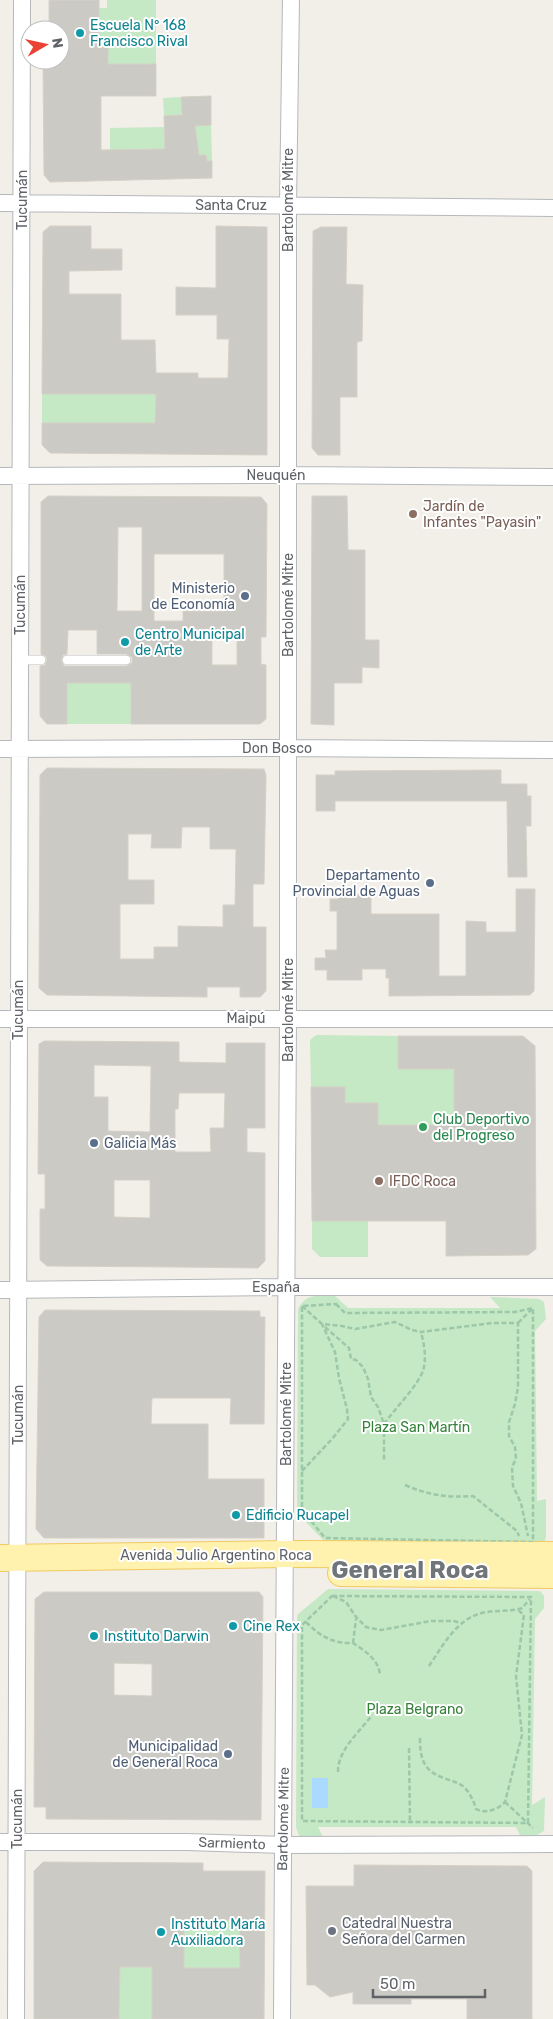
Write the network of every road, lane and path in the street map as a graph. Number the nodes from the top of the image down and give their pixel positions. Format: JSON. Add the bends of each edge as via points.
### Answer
{"nodes":[{"id":1,"x":22,"y":0,"type":"edge"},
{"id":2,"x":291,"y":0,"type":"edge"},
{"id":3,"x":0,"y":203,"type":"edge"},
{"id":4,"x":22,"y":204,"type":"junction"},
{"id":5,"x":288,"y":206,"type":"junction"},
{"id":6,"x":553,"y":208,"type":"edge"},
{"id":7,"x":288,"y":475,"type":"junction"},
{"id":8,"x":0,"y":476,"type":"edge"},
{"id":9,"x":21,"y":477,"type":"junction"},
{"id":10,"x":553,"y":477,"type":"edge"},
{"id":11,"x":20,"y":660,"type":"junction"},
{"id":12,"x":40,"y":660,"type":"dead end"},
{"id":13,"x":68,"y":660,"type":"dead end"},
{"id":14,"x":126,"y":660,"type":"dead end"},
{"id":15,"x":288,"y":748,"type":"junction"},
{"id":16,"x":0,"y":749,"type":"edge"},
{"id":17,"x":20,"y":749,"type":"junction"},
{"id":18,"x":553,"y":750,"type":"edge"},
{"id":19,"x":288,"y":1018,"type":"junction"},
{"id":20,"x":0,"y":1019,"type":"edge"},
{"id":21,"x":18,"y":1019,"type":"junction"},
{"id":22,"x":553,"y":1019,"type":"edge"},
{"id":23,"x":286,"y":1287,"type":"junction"},
{"id":24,"x":553,"y":1287,"type":"edge"},
{"id":25,"x":0,"y":1290,"type":"edge"},
{"id":26,"x":18,"y":1290,"type":"junction"},
{"id":27,"x":302,"y":1306,"type":"junction"},
{"id":28,"x":533,"y":1308,"type":"junction"},
{"id":29,"x":518,"y":1323,"type":"junction"},
{"id":30,"x":322,"y":1324,"type":"junction"},
{"id":31,"x":421,"y":1332,"type":"junction"},
{"id":32,"x":384,"y":1424,"type":"junction"},
{"id":33,"x":384,"y":1460,"type":"dead end"},
{"id":34,"x":302,"y":1471,"type":"junction"},
{"id":35,"x":405,"y":1485,"type":"dead end"},
{"id":36,"x":522,"y":1542,"type":"junction"},
{"id":37,"x":529,"y":1542,"type":"junction"},
{"id":38,"x":553,"y":1556,"type":"edge"},
{"id":39,"x":286,"y":1563,"type":"junction"},
{"id":40,"x":9,"y":1565,"type":"edge"},
{"id":41,"x":553,"y":1575,"type":"edge"},
{"id":42,"x":535,"y":1594,"type":"dead end"},
{"id":43,"x":332,"y":1596,"type":"junction"},
{"id":44,"x":531,"y":1597,"type":"junction"},
{"id":45,"x":518,"y":1610,"type":"junction"},
{"id":46,"x":356,"y":1617,"type":"junction"},
{"id":47,"x":306,"y":1622,"type":"junction"},
{"id":48,"x":461,"y":1623,"type":"junction"},
{"id":49,"x":353,"y":1643,"type":"junction"},
{"id":50,"x":429,"y":1666,"type":"dead end"},
{"id":51,"x":380,"y":1674,"type":"dead end"},
{"id":52,"x":372,"y":1715,"type":"dead end"},
{"id":53,"x":420,"y":1738,"type":"dead end"},
{"id":54,"x":408,"y":1748,"type":"dead end"},
{"id":55,"x":338,"y":1772,"type":"dead end"},
{"id":56,"x":505,"y":1802,"type":"junction"},
{"id":57,"x":410,"y":1823,"type":"junction"},
{"id":58,"x":528,"y":1823,"type":"junction"},
{"id":59,"x":539,"y":1834,"type":"dead end"},
{"id":60,"x":0,"y":1842,"type":"edge"},
{"id":61,"x":17,"y":1842,"type":"junction"},
{"id":62,"x":553,"y":1844,"type":"edge"},
{"id":63,"x":283,"y":1845,"type":"junction"},
{"id":64,"x":16,"y":2019,"type":"edge"},
{"id":65,"x":282,"y":2019,"type":"edge"}],
"edges":[{"from":1,"to":4,"type":"street","name":"Tucumán"},
{"from":2,"to":5,"type":"street","name":"Bartolomé Mitre"},
{"from":3,"to":4,"type":"street","name":"Santa Cruz"},
{"from":4,"to":5,"type":"street","name":"Santa Cruz"},
{"from":4,"to":9,"type":"street","name":"Tucumán"},
{"from":5,"to":6,"type":"street","name":"Santa Cruz"},
{"from":5,"to":7,"type":"street","name":"Bartolomé Mitre"},
{"from":7,"to":9,"type":"street","name":"Neuquén"},
{"from":7,"to":10,"type":"street","name":"Neuquén"},
{"from":7,"to":15,"type":"street","name":"Bartolomé Mitre"},
{"from":8,"to":9,"type":"street","name":"Neuquén"},
{"from":9,"to":11,"type":"street","name":"Tucumán"},
{"from":11,"to":12,"type":"lane"},
{"from":11,"to":17,"type":"street","name":"Tucumán"},
{"from":13,"to":14,"type":"lane"},
{"from":15,"to":17,"type":"street","name":"Don Bosco"},
{"from":15,"to":18,"type":"street","name":"Don Bosco"},
{"from":15,"to":19,"type":"street","name":"Bartolomé Mitre"},
{"from":16,"to":17,"type":"street","name":"Don Bosco"},
{"from":17,"to":21,"type":"street","name":"Tucumán"},
{"from":19,"to":21,"type":"street","name":"Maipú"},
{"from":19,"to":22,"type":"street","name":"Maipú"},
{"from":19,"to":23,"type":"street","name":"Bartolomé Mitre"},
{"from":20,"to":21,"type":"street","name":"Maipú"},
{"from":21,"to":26,"type":"street","name":"Tucumán"},
{"from":23,"to":24,"type":"street","name":"España"},
{"from":23,"to":26,"type":"street","name":"España"},
{"from":23,"to":39,"type":"street","name":"Bartolomé Mitre"},
{"from":25,"to":26,"type":"street","name":"España"},
{"from":26,"to":40,"type":"street","name":"Tucumán"},
{"from":27,"to":28,"type":"path","via":[[336,1304],[345,1313],[516,1312]]},
{"from":27,"to":30,"type":"path"},
{"from":27,"to":34,"type":"path"},
{"from":28,"to":29,"type":"path"},
{"from":28,"to":37,"type":"path","via":[[533,1542]]},
{"from":29,"to":31,"type":"path"},
{"from":29,"to":37,"type":"path","via":[[518,1387],[509,1429],[516,1458],[512,1467],[513,1486],[521,1503]]},
{"from":30,"to":31,"type":"path","via":[[355,1330],[395,1322]]},
{"from":30,"to":32,"type":"path","via":[[346,1345],[352,1359],[363,1367]]},
{"from":30,"to":34,"type":"path","via":[[335,1352],[348,1419]]},
{"from":31,"to":32,"type":"path","via":[[425,1356],[423,1371]]},
{"from":32,"to":33,"type":"path"},
{"from":34,"to":36,"type":"path","via":[[302,1510],[324,1538]]},
{"from":35,"to":36,"type":"path","via":[[432,1495],[473,1496],[517,1531]]},
{"from":36,"to":37,"type":"path"},
{"from":38,"to":39,"type":"main road","name":"Avenida Julio Argentino Roca"},
{"from":39,"to":40,"type":"main road","name":"Avenida Julio Argentino Roca"},
{"from":39,"to":41,"type":"main road","name":"Avenida Julio Argentino Roca"},
{"from":39,"to":63,"type":"street","name":"Bartolomé Mitre"},
{"from":40,"to":61,"type":"street","name":"Tucumán"},
{"from":42,"to":44,"type":"path"},
{"from":43,"to":44,"type":"path"},
{"from":43,"to":46,"type":"path","via":[[346,1602]]},
{"from":43,"to":47,"type":"path"},
{"from":44,"to":45,"type":"path"},
{"from":44,"to":58,"type":"path"},
{"from":45,"to":48,"type":"path","via":[[477,1613]]},
{"from":45,"to":56,"type":"path","via":[[524,1615],[516,1676],[522,1735]]},
{"from":46,"to":48,"type":"path","via":[[366,1627],[381,1630],[430,1621]]},
{"from":46,"to":49,"type":"path"},
{"from":47,"to":49,"type":"path","via":[[328,1640]]},
{"from":47,"to":57,"type":"path","via":[[302,1625],[302,1821]]},
{"from":48,"to":50,"type":"path"},
{"from":49,"to":51,"type":"path","via":[[371,1656]]},
{"from":52,"to":55,"type":"path","via":[[347,1746],[338,1763]]},
{"from":53,"to":56,"type":"path","via":[[424,1764],[432,1773],[464,1788],[476,1809],[490,1811],[500,1808]]},
{"from":54,"to":57,"type":"path"},
{"from":56,"to":58,"type":"path"},
{"from":57,"to":58,"type":"path"},
{"from":58,"to":59,"type":"path"},
{"from":60,"to":61,"type":"street","name":"Sarmiento"},
{"from":61,"to":63,"type":"street","name":"Sarmiento"},
{"from":61,"to":64,"type":"street","name":"Tucumán"},
{"from":62,"to":63,"type":"street","name":"Sarmiento"},
{"from":63,"to":65,"type":"street","name":"Bartolomé Mitre"}]}
